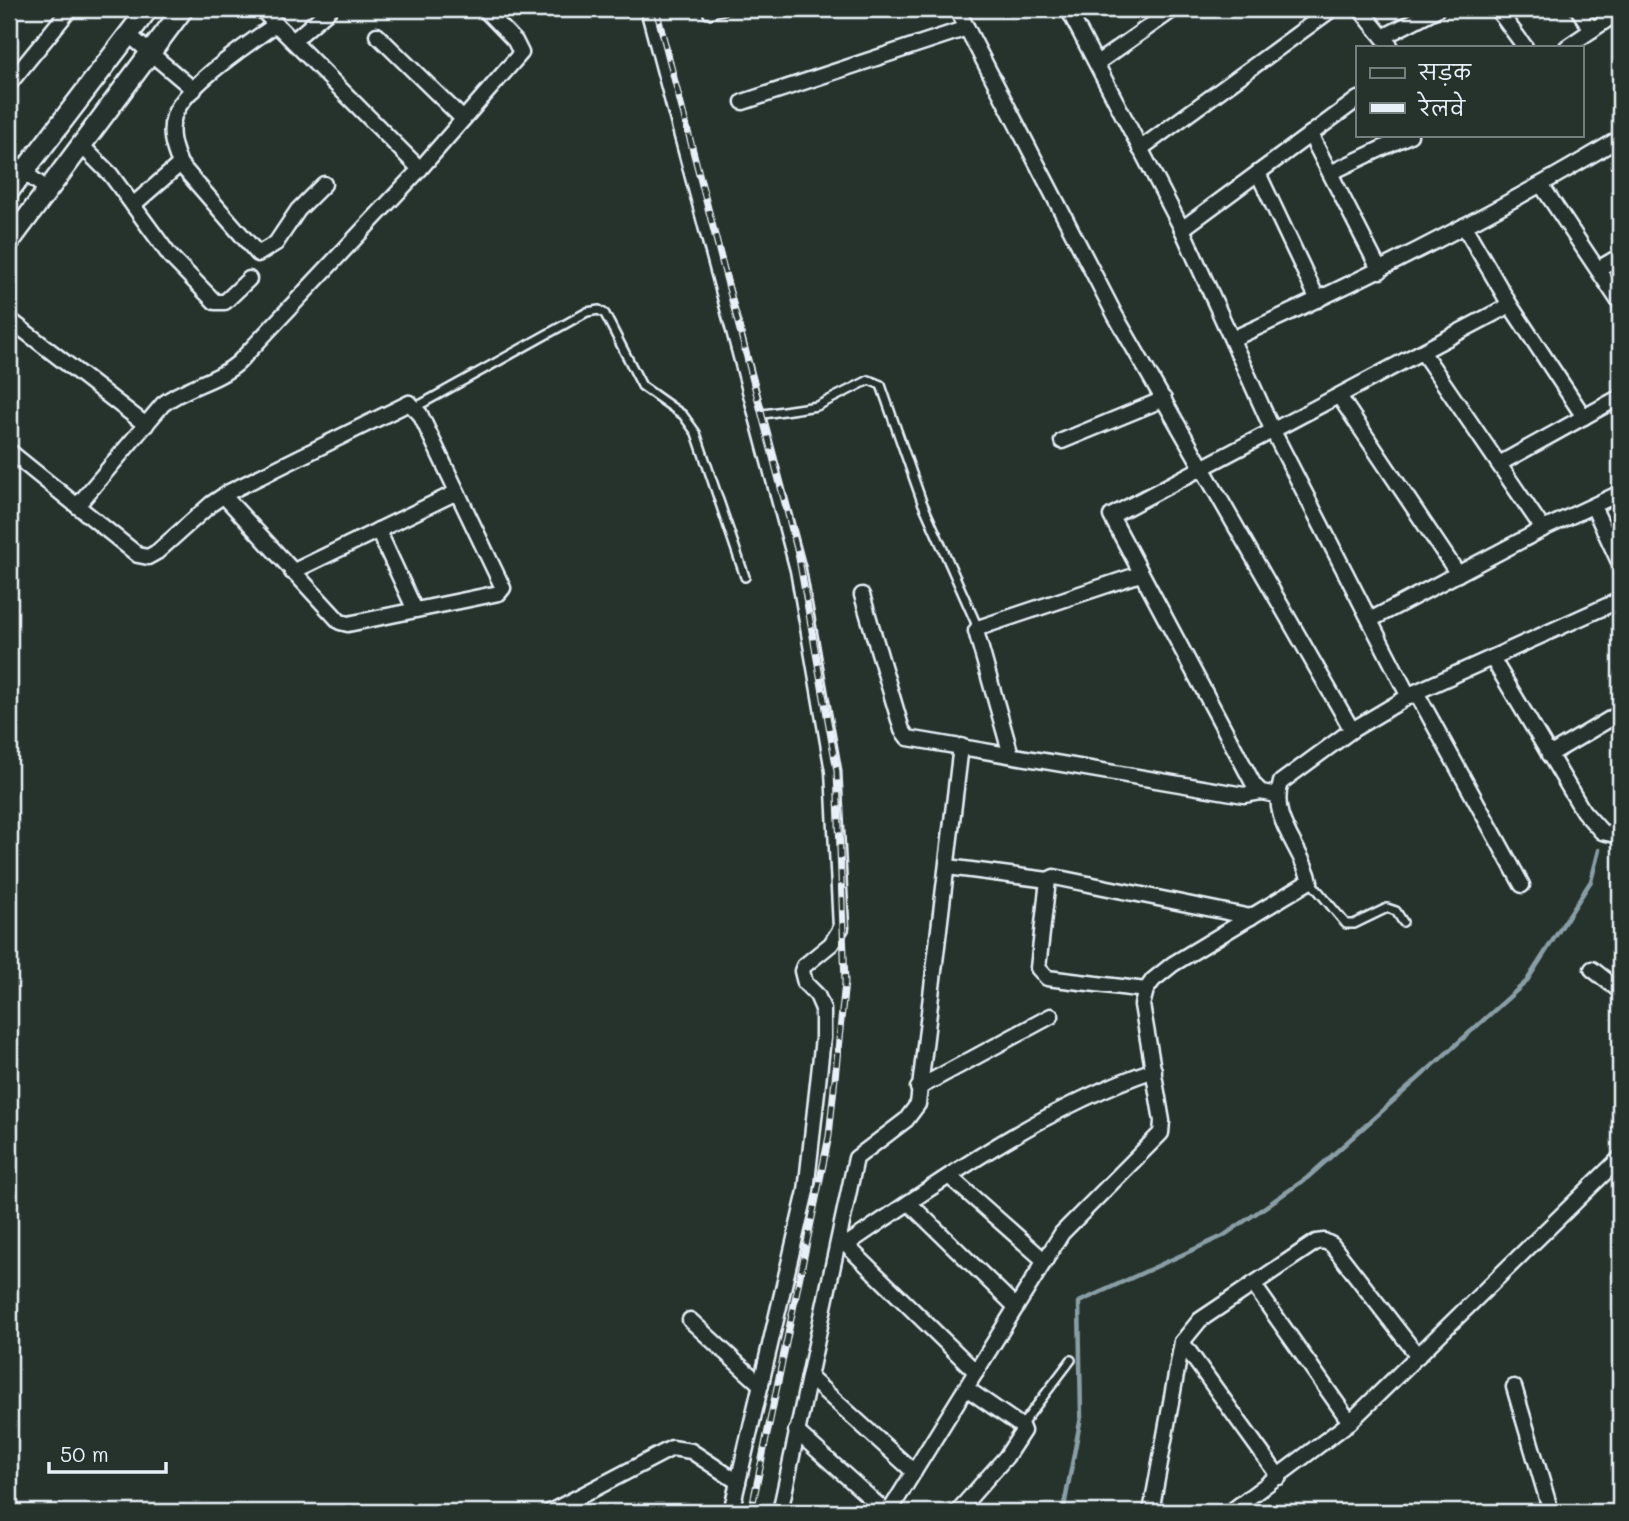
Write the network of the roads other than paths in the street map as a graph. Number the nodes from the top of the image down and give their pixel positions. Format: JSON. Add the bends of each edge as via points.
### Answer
{"nodes":[{"id":1,"x":69,"y":9,"type":"edge"},
{"id":2,"x":148,"y":9,"type":"edge"},
{"id":3,"x":183,"y":9,"type":"edge"},
{"id":4,"x":261,"y":9,"type":"edge"},
{"id":5,"x":330,"y":9,"type":"edge"},
{"id":6,"x":484,"y":9,"type":"edge"},
{"id":7,"x":648,"y":9,"type":"edge"},
{"id":8,"x":727,"y":9,"type":"edge"},
{"id":9,"x":957,"y":9,"type":"edge"},
{"id":10,"x":1068,"y":9,"type":"edge"},
{"id":11,"x":1174,"y":9,"type":"edge"},
{"id":12,"x":1332,"y":9,"type":"edge"},
{"id":13,"x":1360,"y":9,"type":"edge"},
{"id":14,"x":1437,"y":9,"type":"edge"},
{"id":15,"x":1497,"y":9,"type":"edge"},
{"id":16,"x":1578,"y":9,"type":"edge"},
{"id":17,"x":1620,"y":11,"type":"edge"},
{"id":18,"x":708,"y":14,"type":"dead end"},
{"id":19,"x":276,"y":24,"type":"junction"},
{"id":20,"x":967,"y":28,"type":"junction"},
{"id":21,"x":1592,"y":30,"type":"junction"},
{"id":22,"x":128,"y":34,"type":"junction"},
{"id":23,"x":377,"y":35,"type":"dead end"},
{"id":24,"x":293,"y":41,"type":"junction"},
{"id":25,"x":1387,"y":42,"type":"edge"},
{"id":26,"x":1524,"y":46,"type":"edge"},
{"id":27,"x":1568,"y":46,"type":"edge"},
{"id":28,"x":150,"y":53,"type":"junction"},
{"id":29,"x":1097,"y":63,"type":"junction"},
{"id":30,"x":9,"y":84,"type":"edge"},
{"id":31,"x":194,"y":90,"type":"junction"},
{"id":32,"x":1356,"y":100,"type":"edge"},
{"id":33,"x":743,"y":102,"type":"dead end"},
{"id":34,"x":463,"y":119,"type":"junction"},
{"id":35,"x":1310,"y":134,"type":"junction"},
{"id":36,"x":1408,"y":136,"type":"edge"},
{"id":37,"x":1620,"y":138,"type":"edge"},
{"id":38,"x":81,"y":145,"type":"junction"},
{"id":39,"x":1140,"y":149,"type":"junction"},
{"id":40,"x":180,"y":164,"type":"junction"},
{"id":41,"x":16,"y":166,"type":"edge"},
{"id":42,"x":420,"y":170,"type":"junction"},
{"id":43,"x":1258,"y":173,"type":"junction"},
{"id":44,"x":1330,"y":173,"type":"junction"},
{"id":45,"x":324,"y":184,"type":"dead end"},
{"id":46,"x":1542,"y":186,"type":"junction"},
{"id":47,"x":48,"y":190,"type":"junction"},
{"id":48,"x":9,"y":191,"type":"edge"},
{"id":49,"x":133,"y":205,"type":"junction"},
{"id":50,"x":1464,"y":226,"type":"junction"},
{"id":51,"x":1182,"y":229,"type":"junction"},
{"id":52,"x":9,"y":242,"type":"edge"},
{"id":53,"x":1620,"y":256,"type":"edge"},
{"id":54,"x":1598,"y":269,"type":"junction"},
{"id":55,"x":1380,"y":271,"type":"junction"},
{"id":56,"x":249,"y":279,"type":"dead end"},
{"id":57,"x":1318,"y":300,"type":"junction"},
{"id":58,"x":1620,"y":303,"type":"edge"},
{"id":59,"x":1510,"y":305,"type":"junction"},
{"id":60,"x":9,"y":320,"type":"edge"},
{"id":61,"x":1232,"y":339,"type":"junction"},
{"id":62,"x":1423,"y":353,"type":"junction"},
{"id":63,"x":1339,"y":396,"type":"junction"},
{"id":64,"x":1620,"y":397,"type":"edge"},
{"id":65,"x":1164,"y":399,"type":"junction"},
{"id":66,"x":415,"y":407,"type":"junction"},
{"id":67,"x":757,"y":415,"type":"junction"},
{"id":68,"x":1584,"y":417,"type":"junction"},
{"id":69,"x":146,"y":425,"type":"junction"},
{"id":70,"x":1273,"y":431,"type":"junction"},
{"id":71,"x":1062,"y":441,"type":"dead end"},
{"id":72,"x":9,"y":451,"type":"edge"},
{"id":73,"x":1499,"y":464,"type":"junction"},
{"id":74,"x":1201,"y":466,"type":"junction"},
{"id":75,"x":457,"y":492,"type":"junction"},
{"id":76,"x":1620,"y":494,"type":"edge"},
{"id":77,"x":224,"y":496,"type":"junction"},
{"id":78,"x":77,"y":506,"type":"junction"},
{"id":79,"x":1593,"y":506,"type":"junction"},
{"id":80,"x":1543,"y":529,"type":"junction"},
{"id":81,"x":378,"y":530,"type":"junction"},
{"id":82,"x":1620,"y":564,"type":"edge"},
{"id":83,"x":292,"y":572,"type":"junction"},
{"id":84,"x":1458,"y":574,"type":"junction"},
{"id":85,"x":1139,"y":575,"type":"junction"},
{"id":86,"x":745,"y":577,"type":"dead end"},
{"id":87,"x":862,"y":595,"type":"dead end"},
{"id":88,"x":1620,"y":600,"type":"edge"},
{"id":89,"x":415,"y":610,"type":"junction"},
{"id":90,"x":1370,"y":620,"type":"junction"},
{"id":91,"x":978,"y":628,"type":"junction"},
{"id":92,"x":1492,"y":658,"type":"junction"},
{"id":93,"x":1413,"y":695,"type":"junction"},
{"id":94,"x":1620,"y":713,"type":"edge"},
{"id":95,"x":1352,"y":730,"type":"junction"},
{"id":96,"x":961,"y":746,"type":"junction"},
{"id":97,"x":1011,"y":755,"type":"junction"},
{"id":98,"x":1549,"y":755,"type":"junction"},
{"id":99,"x":1261,"y":792,"type":"junction"},
{"id":100,"x":1277,"y":795,"type":"junction"},
{"id":101,"x":1620,"y":836,"type":"edge"},
{"id":102,"x":948,"y":867,"type":"junction"},
{"id":103,"x":1048,"y":880,"type":"junction"},
{"id":104,"x":1310,"y":881,"type":"junction"},
{"id":105,"x":1522,"y":885,"type":"dead end"},
{"id":106,"x":1251,"y":916,"type":"junction"},
{"id":107,"x":1403,"y":922,"type":"dead end"},
{"id":108,"x":1592,"y":969,"type":"dead end"},
{"id":109,"x":1146,"y":990,"type":"junction"},
{"id":110,"x":1620,"y":991,"type":"edge"},
{"id":111,"x":1051,"y":1016,"type":"dead end"},
{"id":112,"x":1154,"y":1070,"type":"junction"},
{"id":113,"x":918,"y":1088,"type":"junction"},
{"id":114,"x":1620,"y":1158,"type":"edge"},
{"id":115,"x":950,"y":1177,"type":"junction"},
{"id":116,"x":909,"y":1203,"type":"junction"},
{"id":117,"x":842,"y":1241,"type":"junction"},
{"id":118,"x":1045,"y":1261,"type":"junction"},
{"id":119,"x":1253,"y":1284,"type":"junction"},
{"id":120,"x":1016,"y":1307,"type":"junction"},
{"id":121,"x":690,"y":1320,"type":"dead end"},
{"id":122,"x":1182,"y":1342,"type":"junction"},
{"id":123,"x":1418,"y":1356,"type":"junction"},
{"id":124,"x":1071,"y":1360,"type":"dead end"},
{"id":125,"x":976,"y":1372,"type":"junction"},
{"id":126,"x":808,"y":1377,"type":"junction"},
{"id":127,"x":761,"y":1385,"type":"junction"},
{"id":128,"x":1514,"y":1387,"type":"dead end"},
{"id":129,"x":966,"y":1388,"type":"junction"},
{"id":130,"x":1350,"y":1422,"type":"junction"},
{"id":131,"x":1021,"y":1426,"type":"junction"},
{"id":132,"x":796,"y":1431,"type":"junction"},
{"id":133,"x":914,"y":1472,"type":"junction"},
{"id":134,"x":1279,"y":1477,"type":"junction"},
{"id":135,"x":738,"y":1482,"type":"junction"},
{"id":136,"x":550,"y":1512,"type":"edge"},
{"id":137,"x":731,"y":1512,"type":"edge"},
{"id":138,"x":780,"y":1512,"type":"edge"},
{"id":139,"x":888,"y":1512,"type":"edge"},
{"id":140,"x":957,"y":1512,"type":"edge"},
{"id":141,"x":1151,"y":1512,"type":"edge"},
{"id":142,"x":1230,"y":1512,"type":"edge"},
{"id":143,"x":1551,"y":1512,"type":"edge"}],
"edges":[{"from":1,"to":30,"type":"street"},
{"from":2,"to":22,"type":"main road"},
{"from":3,"to":28,"type":"main road"},
{"from":4,"to":19,"type":"street"},
{"from":5,"to":24,"type":"street"},
{"from":6,"to":34,"type":"street","via":[[521,53]]},
{"from":7,"to":67,"type":"street"},
{"from":8,"to":18,"type":"lane"},
{"from":9,"to":20,"type":"street"},
{"from":10,"to":29,"type":"street"},
{"from":11,"to":29,"type":"street"},
{"from":12,"to":39,"type":"street"},
{"from":13,"to":25,"type":"street"},
{"from":14,"to":25,"type":"street"},
{"from":15,"to":26,"type":"street"},
{"from":16,"to":21,"type":"street"},
{"from":17,"to":21,"type":"street"},
{"from":19,"to":24,"type":"street"},
{"from":19,"to":31,"type":"street"},
{"from":20,"to":33,"type":"street"},
{"from":20,"to":65,"type":"street","via":[[1115,315]]},
{"from":21,"to":27,"type":"street"},
{"from":22,"to":28,"type":"street"},
{"from":22,"to":41,"type":"main road"},
{"from":23,"to":34,"type":"street"},
{"from":24,"to":42,"type":"street"},
{"from":28,"to":31,"type":"street"},
{"from":28,"to":38,"type":"main road"},
{"from":29,"to":39,"type":"street"},
{"from":31,"to":40,"type":"street","via":[[173,117],[173,149]]},
{"from":32,"to":35,"type":"street"},
{"from":34,"to":42,"type":"street"},
{"from":35,"to":43,"type":"street"},
{"from":35,"to":44,"type":"street"},
{"from":36,"to":44,"type":"street"},
{"from":37,"to":46,"type":"street"},
{"from":38,"to":47,"type":"main road"},
{"from":38,"to":49,"type":"street"},
{"from":39,"to":51,"type":"street"},
{"from":40,"to":45,"type":"street","via":[[258,254],[276,243],[298,210]]},
{"from":40,"to":49,"type":"street"},
{"from":41,"to":47,"type":"street"},
{"from":41,"to":48,"type":"main road"},
{"from":42,"to":69,"type":"street","via":[[238,363],[180,391]]},
{"from":43,"to":51,"type":"street"},
{"from":43,"to":57,"type":"street"},
{"from":44,"to":55,"type":"street"},
{"from":46,"to":50,"type":"street"},
{"from":46,"to":54,"type":"street"},
{"from":47,"to":52,"type":"main road"},
{"from":49,"to":56,"type":"street","via":[[170,256],[215,302],[225,302]]},
{"from":50,"to":55,"type":"street"},
{"from":50,"to":59,"type":"street"},
{"from":51,"to":61,"type":"street"},
{"from":53,"to":54,"type":"street"},
{"from":54,"to":58,"type":"street"},
{"from":55,"to":57,"type":"street"},
{"from":57,"to":61,"type":"street"},
{"from":59,"to":62,"type":"street"},
{"from":59,"to":68,"type":"street"},
{"from":60,"to":69,"type":"street"},
{"from":61,"to":70,"type":"street"},
{"from":62,"to":63,"type":"street"},
{"from":62,"to":73,"type":"street"},
{"from":63,"to":70,"type":"street"},
{"from":63,"to":84,"type":"street"},
{"from":64,"to":68,"type":"street"},
{"from":65,"to":71,"type":"street"},
{"from":65,"to":74,"type":"street"},
{"from":66,"to":75,"type":"street"},
{"from":66,"to":77,"type":"street","via":[[402,404]]},
{"from":66,"to":86,"type":"lane","via":[[587,312],[599,310],[642,386],[683,415],[696,433]]},
{"from":67,"to":91,"type":"lane","via":[[817,406],[861,382],[881,385],[922,502]]},
{"from":67,"to":127,"type":"street","via":[[797,570],[826,724],[833,771],[841,928],[802,971],[805,983],[821,1002],[822,1038],[806,1191]]},
{"from":68,"to":73,"type":"street"},
{"from":69,"to":78,"type":"street"},
{"from":70,"to":74,"type":"street"},
{"from":70,"to":90,"type":"street"},
{"from":72,"to":78,"type":"street"},
{"from":73,"to":80,"type":"street"},
{"from":74,"to":85,"type":"street","via":[[1111,516]]},
{"from":74,"to":95,"type":"street"},
{"from":75,"to":81,"type":"street"},
{"from":75,"to":89,"type":"street","via":[[503,588],[499,593]]},
{"from":76,"to":79,"type":"street"},
{"from":77,"to":78,"type":"street","via":[[148,557],[138,555]]},
{"from":77,"to":83,"type":"street"},
{"from":79,"to":80,"type":"street"},
{"from":79,"to":82,"type":"street"},
{"from":80,"to":84,"type":"street"},
{"from":81,"to":83,"type":"street"},
{"from":81,"to":89,"type":"street"},
{"from":83,"to":89,"type":"street","via":[[340,622]]},
{"from":84,"to":90,"type":"street"},
{"from":85,"to":91,"type":"street"},
{"from":85,"to":99,"type":"street"},
{"from":87,"to":96,"type":"street","via":[[904,735]]},
{"from":88,"to":92,"type":"street"},
{"from":90,"to":93,"type":"street"},
{"from":91,"to":97,"type":"street"},
{"from":92,"to":93,"type":"street"},
{"from":92,"to":98,"type":"street"},
{"from":93,"to":95,"type":"street"},
{"from":93,"to":105,"type":"street"},
{"from":94,"to":98,"type":"street"},
{"from":95,"to":100,"type":"street","via":[[1281,782]]},
{"from":96,"to":97,"type":"street"},
{"from":96,"to":102,"type":"street"},
{"from":97,"to":99,"type":"street","via":[[1244,795]]},
{"from":98,"to":101,"type":"street","via":[[1583,811],[1602,832]]},
{"from":99,"to":100,"type":"street"},
{"from":100,"to":104,"type":"street","via":[[1278,811]]},
{"from":102,"to":103,"type":"street"},
{"from":102,"to":113,"type":"street"},
{"from":103,"to":106,"type":"street","via":[[1054,877]]},
{"from":103,"to":109,"type":"street","via":[[1041,974]]},
{"from":104,"to":106,"type":"street"},
{"from":104,"to":107,"type":"lane","via":[[1346,924],[1387,908],[1396,911]]},
{"from":106,"to":109,"type":"street","via":[[1173,964]]},
{"from":108,"to":110,"type":"street"},
{"from":109,"to":112,"type":"street","via":[[1142,1005]]},
{"from":111,"to":113,"type":"street"},
{"from":112,"to":115,"type":"street","via":[[1060,1111]]},
{"from":112,"to":118,"type":"street","via":[[1161,1133],[1062,1233]]},
{"from":113,"to":117,"type":"street","via":[[913,1114],[856,1158]]},
{"from":114,"to":123,"type":"street"},
{"from":115,"to":116,"type":"street"},
{"from":115,"to":118,"type":"street"},
{"from":116,"to":117,"type":"street"},
{"from":116,"to":120,"type":"street"},
{"from":117,"to":125,"type":"street"},
{"from":117,"to":126,"type":"street"},
{"from":118,"to":120,"type":"street"},
{"from":119,"to":122,"type":"street","via":[[1200,1320]]},
{"from":119,"to":123,"type":"street","via":[[1324,1241],[1332,1245]]},
{"from":119,"to":130,"type":"street"},
{"from":120,"to":125,"type":"street"},
{"from":121,"to":127,"type":"street"},
{"from":122,"to":134,"type":"street"},
{"from":122,"to":141,"type":"street"},
{"from":123,"to":130,"type":"street"},
{"from":124,"to":131,"type":"lane"},
{"from":125,"to":129,"type":"street"},
{"from":126,"to":132,"type":"street"},
{"from":126,"to":133,"type":"street"},
{"from":127,"to":135,"type":"street"},
{"from":128,"to":143,"type":"street"},
{"from":129,"to":131,"type":"street"},
{"from":129,"to":133,"type":"street"},
{"from":130,"to":134,"type":"street"},
{"from":131,"to":140,"type":"street","via":[[1023,1431],[1006,1457]]},
{"from":132,"to":138,"type":"street"},
{"from":132,"to":139,"type":"street"},
{"from":133,"to":139,"type":"street"},
{"from":134,"to":142,"type":"street"},
{"from":135,"to":136,"type":"street","via":[[691,1451],[672,1448]]},
{"from":135,"to":137,"type":"street"}]}
